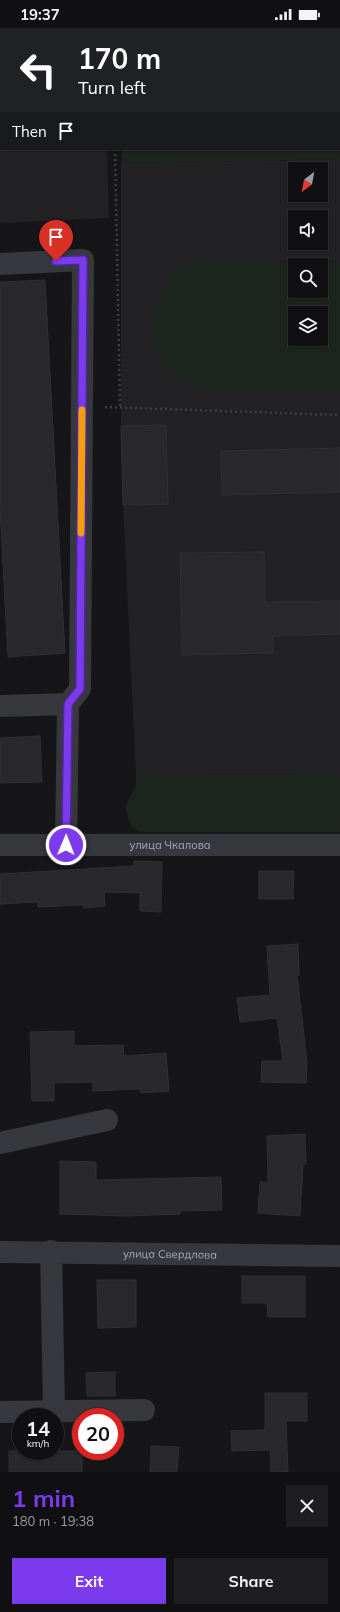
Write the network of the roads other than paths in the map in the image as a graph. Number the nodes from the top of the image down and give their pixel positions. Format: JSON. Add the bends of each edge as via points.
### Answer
{"nodes":[{"id":1,"x":0,"y":264,"type":"edge"},
{"id":2,"x":68,"y":704,"type":"junction"},
{"id":3,"x":0,"y":706,"type":"edge"},
{"id":4,"x":0,"y":845,"type":"edge"},
{"id":5,"x":66,"y":845,"type":"junction"},
{"id":6,"x":340,"y":845,"type":"edge"},
{"id":7,"x":107,"y":1120,"type":"dead end"},
{"id":8,"x":0,"y":1143,"type":"edge"},
{"id":9,"x":51,"y":1251,"type":"junction"},
{"id":10,"x":0,"y":1252,"type":"edge"},
{"id":11,"x":340,"y":1256,"type":"edge"},
{"id":12,"x":54,"y":1408,"type":"edge"},
{"id":13,"x":144,"y":1410,"type":"dead end"},
{"id":14,"x":64,"y":1411,"type":"edge"},
{"id":15,"x":0,"y":1412,"type":"edge"},
{"id":16,"x":12,"y":1412,"type":"edge"}],
"edges":[{"from":1,"to":2,"type":"street","via":[[83,260],[80,689]]},
{"from":2,"to":3,"type":"street"},
{"from":2,"to":5,"type":"street"},
{"from":4,"to":5,"type":"street","name":"улица Чкалова"},
{"from":5,"to":6,"type":"street","name":"улица Чкалова"},
{"from":7,"to":8,"type":"street"},
{"from":9,"to":10,"type":"street","name":"улица Свердлова"},
{"from":9,"to":11,"type":"street","name":"улица Свердлова"},
{"from":9,"to":12,"type":"street"},
{"from":13,"to":14,"type":"street"},
{"from":15,"to":16,"type":"street"}]}
